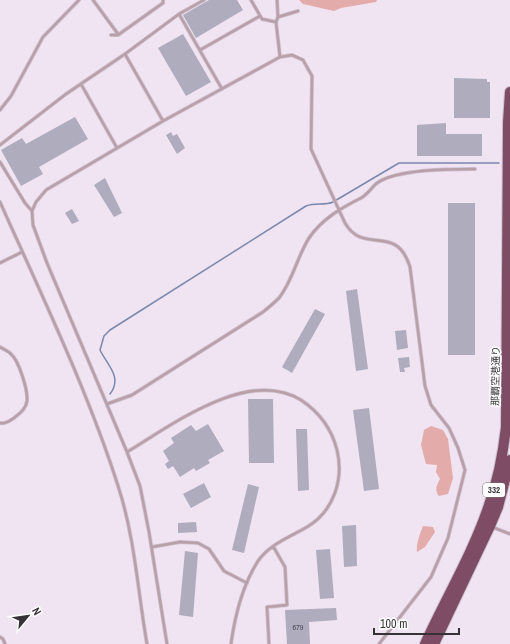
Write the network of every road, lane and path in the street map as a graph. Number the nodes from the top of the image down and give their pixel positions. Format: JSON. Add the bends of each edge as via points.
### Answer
{"nodes":[{"id":1,"x":79,"y":0,"type":"edge"},
{"id":2,"x":92,"y":0,"type":"edge"},
{"id":3,"x":163,"y":0,"type":"edge"},
{"id":4,"x":204,"y":0,"type":"edge"},
{"id":5,"x":251,"y":0,"type":"edge"},
{"id":6,"x":277,"y":0,"type":"edge"},
{"id":7,"x":298,"y":11,"type":"dead end"},
{"id":8,"x":179,"y":14,"type":"junction"},
{"id":9,"x":260,"y":16,"type":"junction"},
{"id":10,"x":278,"y":17,"type":"junction"},
{"id":11,"x":276,"y":22,"type":"junction"},
{"id":12,"x":111,"y":35,"type":"dead end"},
{"id":13,"x":118,"y":35,"type":"junction"},
{"id":14,"x":200,"y":50,"type":"junction"},
{"id":15,"x":125,"y":54,"type":"junction"},
{"id":16,"x":280,"y":57,"type":"junction"},
{"id":17,"x":80,"y":84,"type":"junction"},
{"id":18,"x":222,"y":89,"type":"junction"},
{"id":19,"x":510,"y":92,"type":"edge"},
{"id":20,"x":0,"y":110,"type":"edge"},
{"id":21,"x":163,"y":121,"type":"junction"},
{"id":22,"x":509,"y":122,"type":"edge"},
{"id":23,"x":0,"y":145,"type":"edge"},
{"id":24,"x":117,"y":148,"type":"junction"},
{"id":25,"x":0,"y":162,"type":"edge"},
{"id":26,"x":475,"y":169,"type":"dead end"},
{"id":27,"x":0,"y":202,"type":"edge"},
{"id":28,"x":338,"y":210,"type":"junction"},
{"id":29,"x":32,"y":211,"type":"junction"},
{"id":30,"x":22,"y":252,"type":"junction"},
{"id":31,"x":0,"y":263,"type":"edge"},
{"id":32,"x":509,"y":322,"type":"edge"},
{"id":33,"x":0,"y":347,"type":"edge"},
{"id":34,"x":107,"y":404,"type":"junction"},
{"id":35,"x":0,"y":422,"type":"edge"},
{"id":36,"x":127,"y":452,"type":"junction"},
{"id":37,"x":510,"y":460,"type":"edge"},
{"id":38,"x":490,"y":526,"type":"junction"},
{"id":39,"x":510,"y":534,"type":"edge"},
{"id":40,"x":274,"y":546,"type":"junction"},
{"id":41,"x":152,"y":547,"type":"junction"},
{"id":42,"x":247,"y":583,"type":"junction"},
{"id":43,"x":0,"y":637,"type":"edge"},
{"id":44,"x":5,"y":644,"type":"edge"},
{"id":45,"x":147,"y":644,"type":"edge"},
{"id":46,"x":167,"y":644,"type":"edge"},
{"id":47,"x":231,"y":644,"type":"edge"},
{"id":48,"x":269,"y":644,"type":"edge"},
{"id":49,"x":379,"y":644,"type":"edge"},
{"id":50,"x":425,"y":644,"type":"edge"},
{"id":51,"x":434,"y":644,"type":"edge"}],
"edges":[{"from":1,"to":20,"type":"lane","via":[[43,37],[11,96]]},
{"from":2,"to":13,"type":"lane"},
{"from":3,"to":13,"type":"lane","via":[[163,3]]},
{"from":4,"to":8,"type":"lane"},
{"from":5,"to":9,"type":"lane"},
{"from":6,"to":10,"type":"lane"},
{"from":7,"to":10,"type":"lane"},
{"from":8,"to":14,"type":"lane"},
{"from":8,"to":15,"type":"lane"},
{"from":9,"to":11,"type":"lane","via":[[262,19]]},
{"from":9,"to":14,"type":"lane"},
{"from":10,"to":11,"type":"lane"},
{"from":11,"to":16,"type":"lane"},
{"from":12,"to":13,"type":"lane"},
{"from":14,"to":18,"type":"lane"},
{"from":15,"to":17,"type":"lane"},
{"from":15,"to":21,"type":"lane"},
{"from":16,"to":18,"type":"lane"},
{"from":16,"to":28,"type":"lane","via":[[292,55],[303,60],[312,76],[311,149]]},
{"from":17,"to":23,"type":"lane"},
{"from":17,"to":24,"type":"lane"},
{"from":18,"to":21,"type":"lane"},
{"from":19,"to":22,"type":"highway","name":"那覇空港通り","number":"332"},
{"from":21,"to":24,"type":"lane"},
{"from":22,"to":32,"type":"highway","name":"那覇空港通り","number":"332"},
{"from":24,"to":29,"type":"lane","via":[[46,190]]},
{"from":25,"to":29,"type":"lane"},
{"from":26,"to":28,"type":"lane","via":[[431,170],[390,178],[376,184],[366,195]]},
{"from":27,"to":30,"type":"lane"},
{"from":28,"to":34,"type":"lane","via":[[320,224],[309,238],[287,284],[278,298],[263,312],[132,395]]},
{"from":28,"to":49,"type":"lane","via":[[349,230],[356,235],[397,245],[406,255],[410,267],[425,386],[431,405],[449,428],[464,470],[448,538],[432,577]]},
{"from":29,"to":34,"type":"lane","via":[[40,244]]},
{"from":30,"to":31,"type":"lane"},
{"from":30,"to":45,"type":"lane","via":[[94,416],[120,491],[134,556]]},
{"from":32,"to":50,"type":"highway","name":"那覇空港通り","number":"332","via":[[506,427],[498,476],[490,505]]},
{"from":33,"to":35,"type":"lane","via":[[11,354],[17,363],[26,400],[22,412],[9,421]]},
{"from":34,"to":36,"type":"lane"},
{"from":36,"to":40,"type":"lane","via":[[225,397],[250,391],[274,391],[294,396],[310,406],[330,432],[335,444],[340,470],[338,483],[334,498],[324,512],[309,526]]},
{"from":36,"to":41,"type":"lane","via":[[140,486]]},
{"from":37,"to":38,"type":"highway","number":"332","via":[[498,507]]},
{"from":38,"to":39,"type":"lane"},
{"from":38,"to":51,"type":"highway","number":"332"},
{"from":40,"to":42,"type":"lane","via":[[259,560]]},
{"from":40,"to":48,"type":"lane","via":[[285,567],[287,604],[267,607]]},
{"from":41,"to":42,"type":"lane","via":[[180,542],[198,543],[209,549],[224,572]]},
{"from":41,"to":46,"type":"lane"},
{"from":42,"to":47,"type":"lane","via":[[234,622]]},
{"from":43,"to":44,"type":"lane"}]}
